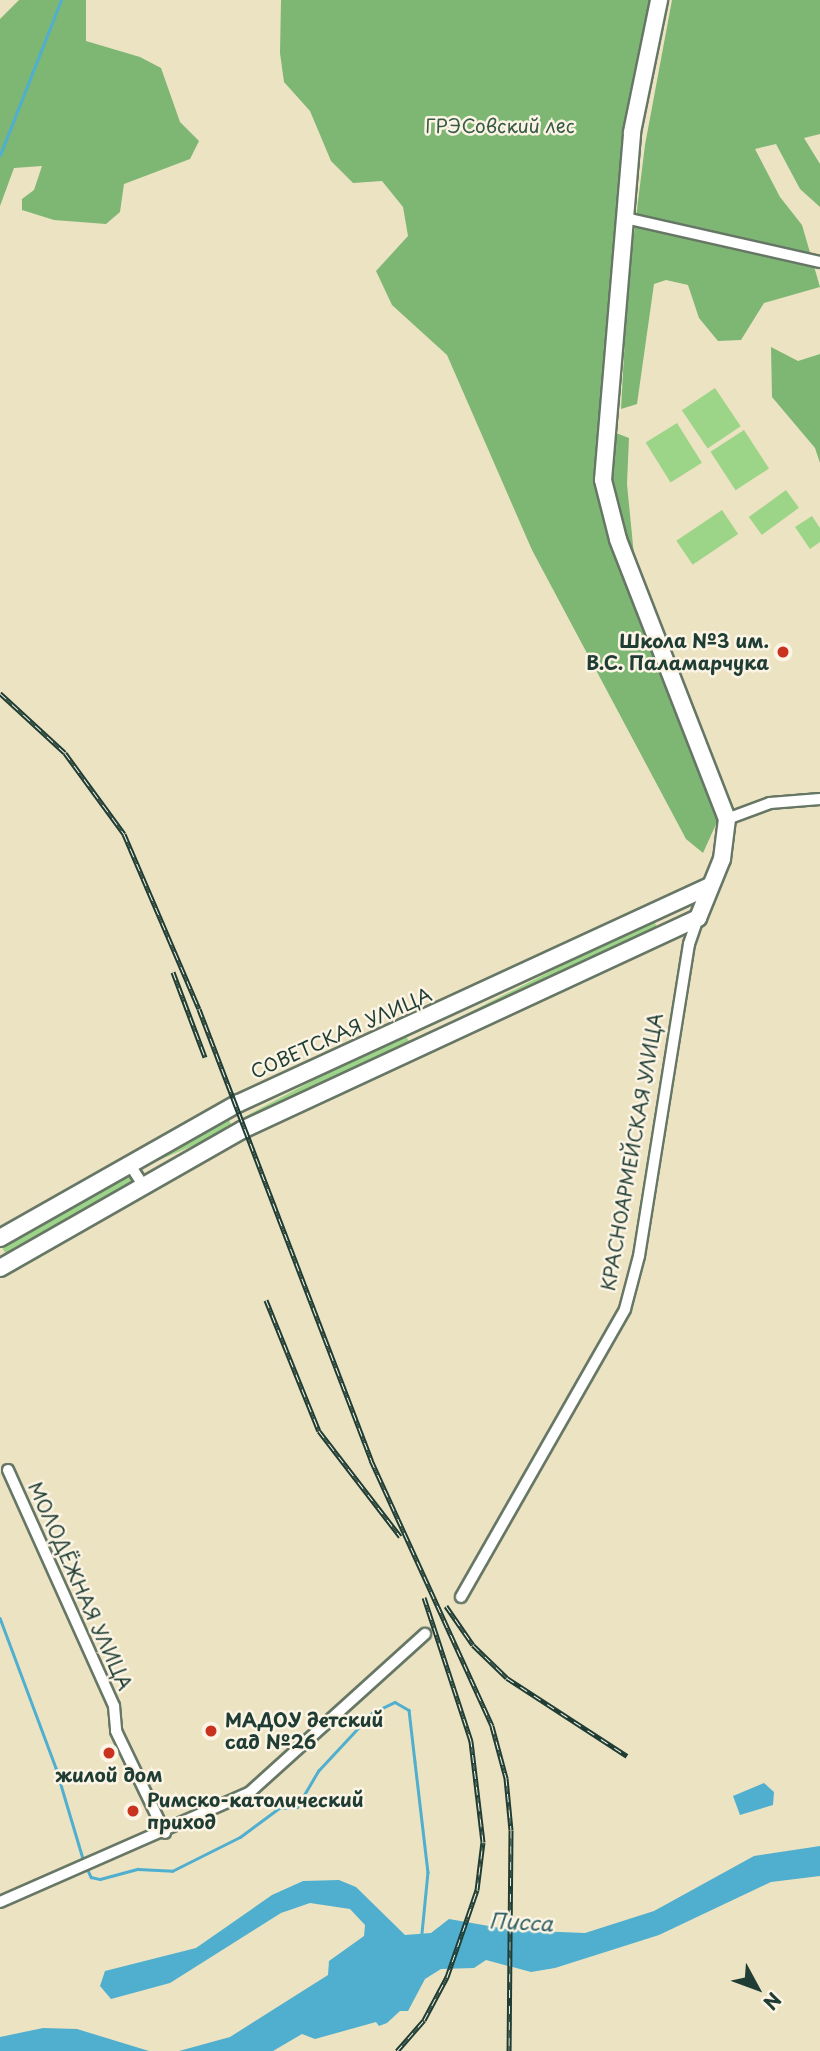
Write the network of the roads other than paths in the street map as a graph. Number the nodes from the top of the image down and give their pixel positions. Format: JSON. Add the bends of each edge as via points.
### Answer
{"nodes":[{"id":1,"x":659,"y":0,"type":"edge"},
{"id":2,"x":625,"y":218,"type":"junction"},
{"id":3,"x":820,"y":262,"type":"edge"},
{"id":4,"x":820,"y":799,"type":"edge"},
{"id":5,"x":727,"y":819,"type":"junction"},
{"id":6,"x":710,"y":886,"type":"junction"},
{"id":7,"x":698,"y":918,"type":"junction"},
{"id":8,"x":130,"y":1165,"type":"junction"},
{"id":9,"x":143,"y":1185,"type":"junction"},
{"id":10,"x":0,"y":1238,"type":"edge"},
{"id":11,"x":0,"y":1268,"type":"edge"},
{"id":12,"x":8,"y":1470,"type":"dead end"},
{"id":13,"x":461,"y":1597,"type":"dead end"},
{"id":14,"x":425,"y":1634,"type":"dead end"},
{"id":15,"x":165,"y":1833,"type":"junction"},
{"id":16,"x":0,"y":1902,"type":"edge"}],
"edges":[{"from":1,"to":2,"type":"main road","via":[[632,131]]},
{"from":2,"to":3,"type":"street"},
{"from":2,"to":5,"type":"main road","via":[[603,480],[618,539]]},
{"from":4,"to":5,"type":"street","via":[[769,803]]},
{"from":5,"to":6,"type":"main road","name":"КРАСНОАРМЕЙСКАЯ УЛИЦА","via":[[726,843]]},
{"from":6,"to":7,"type":"main road","name":"КРАСНОАРМЕЙСКАЯ УЛИЦА"},
{"from":6,"to":8,"type":"main road","name":"СОВЕТСКАЯ УЛИЦА","via":[[239,1103]]},
{"from":7,"to":9,"type":"main road","via":[[279,1111]]},
{"from":7,"to":13,"type":"street","name":"КРАСНОАРМЕЙСКАЯ УЛИЦА","via":[[688,944],[639,1256],[625,1309]]},
{"from":8,"to":9,"type":"street"},
{"from":8,"to":10,"type":"main road","name":"СОВЕТСКАЯ УЛИЦА"},
{"from":9,"to":11,"type":"main road"},
{"from":12,"to":15,"type":"street","name":"МОЛОДЁЖНАЯ УЛИЦА","via":[[114,1706],[116,1731]]},
{"from":14,"to":15,"type":"street","via":[[250,1792]]},
{"from":15,"to":16,"type":"street"}]}
